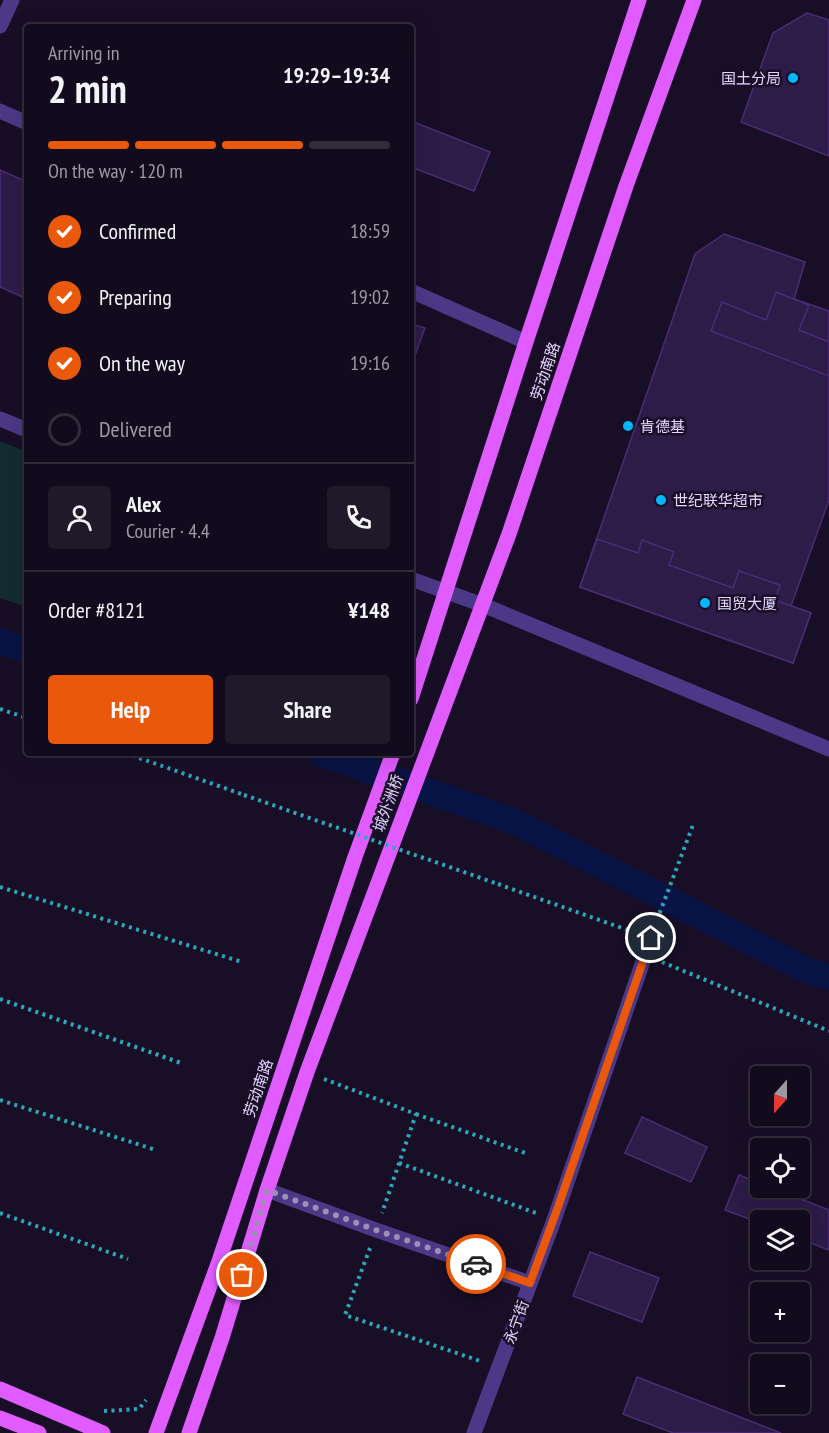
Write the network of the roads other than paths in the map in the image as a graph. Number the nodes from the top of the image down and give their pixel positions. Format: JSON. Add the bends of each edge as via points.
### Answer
{"nodes":[{"id":1,"x":12,"y":0,"type":"edge"},
{"id":2,"x":639,"y":0,"type":"edge"},
{"id":3,"x":694,"y":0,"type":"edge"},
{"id":4,"x":0,"y":26,"type":"edge"},
{"id":5,"x":0,"y":111,"type":"edge"},
{"id":6,"x":24,"y":122,"type":"edge"},
{"id":7,"x":414,"y":292,"type":"edge"},
{"id":8,"x":526,"y":342,"type":"junction"},
{"id":9,"x":0,"y":419,"type":"edge"},
{"id":10,"x":24,"y":429,"type":"edge"},
{"id":11,"x":414,"y":580,"type":"edge"},
{"id":12,"x":446,"y":591,"type":"junction"},
{"id":13,"x":483,"y":605,"type":"junction"},
{"id":14,"x":414,"y":690,"type":"edge"},
{"id":15,"x":829,"y":749,"type":"edge"},
{"id":16,"x":426,"y":752,"type":"joint"},
{"id":17,"x":392,"y":756,"type":"edge"},
{"id":18,"x":651,"y":938,"type":"road end"},
{"id":19,"x":267,"y":1190,"type":"junction"},
{"id":20,"x":530,"y":1283,"type":"junction"},
{"id":21,"x":0,"y":1389,"type":"edge"},
{"id":22,"x":0,"y":1418,"type":"edge"},
{"id":23,"x":39,"y":1433,"type":"edge"},
{"id":24,"x":103,"y":1433,"type":"edge"},
{"id":25,"x":156,"y":1433,"type":"edge"},
{"id":26,"x":189,"y":1433,"type":"edge"},
{"id":27,"x":474,"y":1433,"type":"edge"}],
"edges":[{"from":1,"to":4,"type":"street"},
{"from":2,"to":8,"type":"main road","name":"劳动南路"},
{"from":3,"to":13,"type":"main road","name":"劳动南路","via":[[622,197]]},
{"from":5,"to":6,"type":"street"},
{"from":7,"to":8,"type":"street"},
{"from":8,"to":12,"type":"main road","name":"劳动南路"},
{"from":9,"to":10,"type":"street"},
{"from":11,"to":12,"type":"street"},
{"from":12,"to":13,"type":"street"},
{"from":12,"to":14,"type":"main road","name":"劳动南路"},
{"from":13,"to":15,"type":"street"},
{"from":13,"to":16,"type":"main road","name":"劳动南路"},
{"from":16,"to":19,"type":"main road","name":"城外洲桥"},
{"from":17,"to":25,"type":"main road","name":"劳动南路","via":[[223,1250]]},
{"from":18,"to":20,"type":"street","name":"永宁街"},
{"from":19,"to":20,"type":"street"},
{"from":19,"to":26,"type":"main road"},
{"from":20,"to":27,"type":"street","name":"永宁街"},
{"from":21,"to":24,"type":"main road"},
{"from":22,"to":23,"type":"main road"}]}
